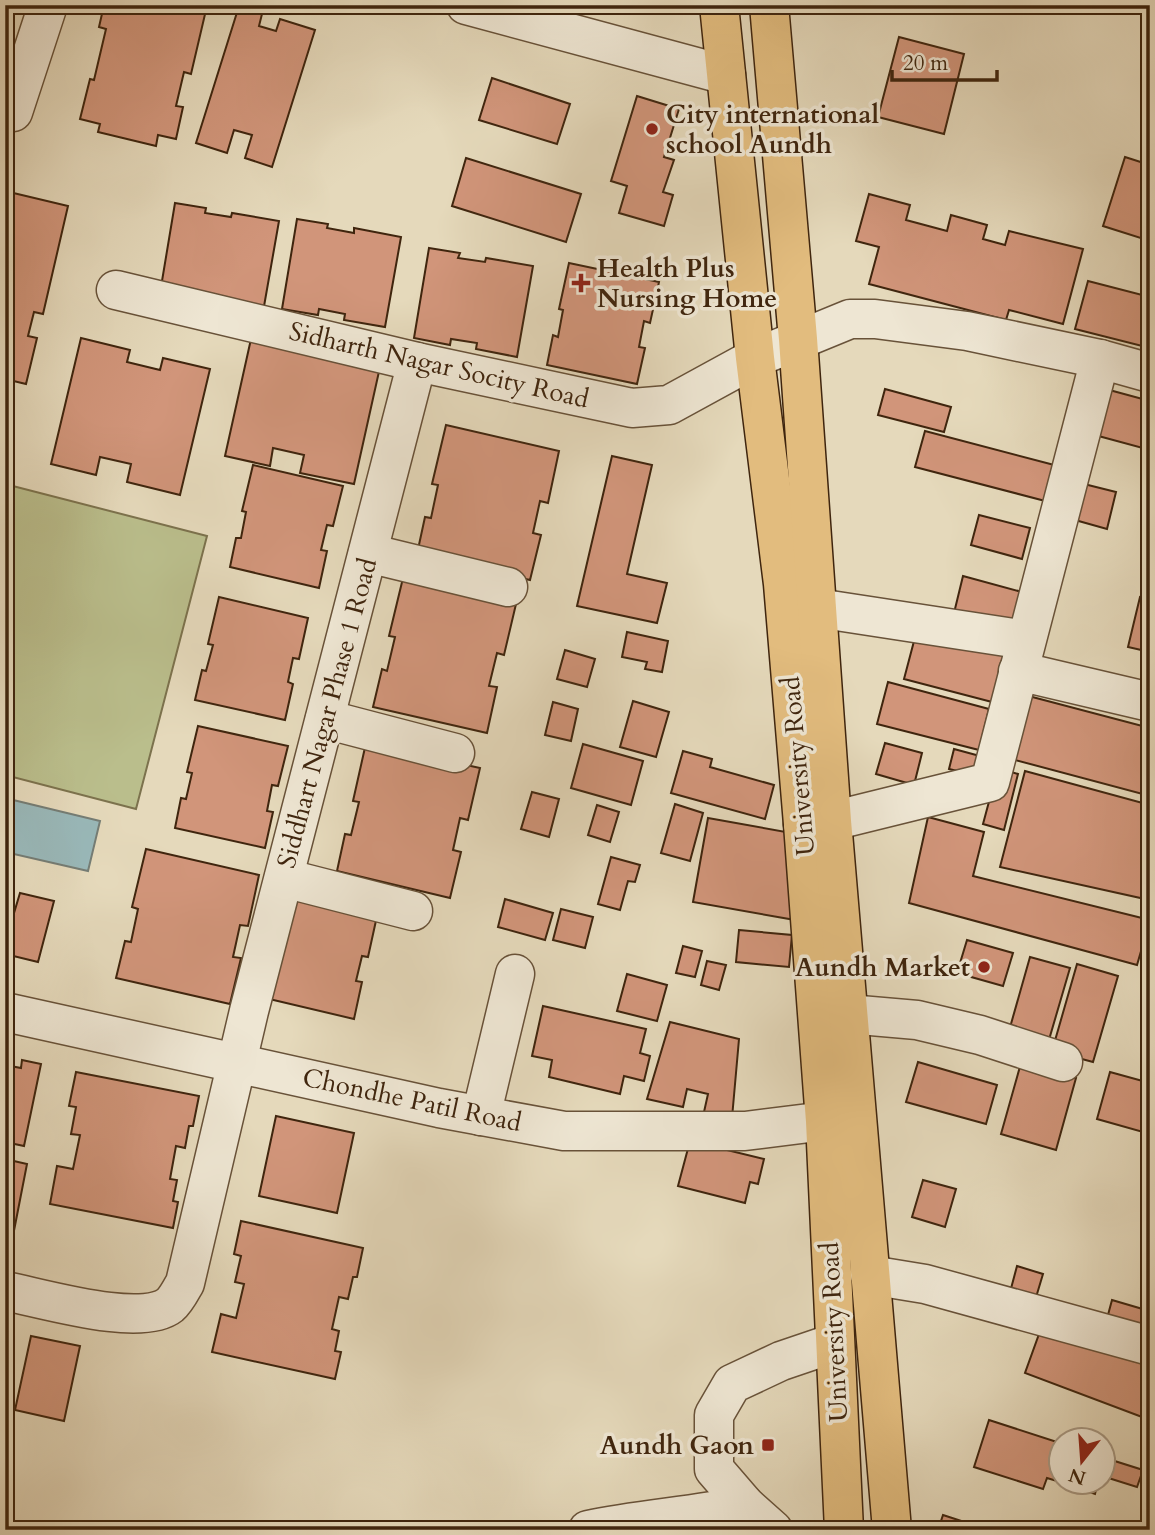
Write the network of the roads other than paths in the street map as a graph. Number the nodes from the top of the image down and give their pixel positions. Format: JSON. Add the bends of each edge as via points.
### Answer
{"nodes":[{"id":1,"x":48,"y":5,"type":"edge"},
{"id":2,"x":466,"y":5,"type":"edge"},
{"id":3,"x":564,"y":5,"type":"edge"},
{"id":4,"x":719,"y":5,"type":"edge"},
{"id":5,"x":769,"y":5,"type":"edge"},
{"id":6,"x":725,"y":62,"type":"junction"},
{"id":7,"x":13,"y":112,"type":"dead end"},
{"id":8,"x":116,"y":290,"type":"dead end"},
{"id":9,"x":798,"y":339,"type":"junction"},
{"id":10,"x":755,"y":358,"type":"junction"},
{"id":11,"x":1100,"y":359,"type":"junction"},
{"id":12,"x":417,"y":362,"type":"junction"},
{"id":13,"x":1150,"y":373,"type":"edge"},
{"id":14,"x":368,"y":553,"type":"junction"},
{"id":15,"x":508,"y":587,"type":"dead end"},
{"id":16,"x":817,"y":608,"type":"junction"},
{"id":17,"x":1022,"y":656,"type":"junction"},
{"id":18,"x":1150,"y":702,"type":"edge"},
{"id":19,"x":325,"y":719,"type":"junction"},
{"id":20,"x":455,"y":753,"type":"dead end"},
{"id":21,"x":818,"y":823,"type":"junction"},
{"id":22,"x":284,"y":878,"type":"junction"},
{"id":23,"x":413,"y":911,"type":"dead end"},
{"id":24,"x":515,"y":974,"type":"dead end"},
{"id":25,"x":5,"y":1012,"type":"edge"},
{"id":26,"x":848,"y":1014,"type":"junction"},
{"id":27,"x":1063,"y":1062,"type":"dead end"},
{"id":28,"x":236,"y":1063,"type":"junction"},
{"id":29,"x":481,"y":1116,"type":"junction"},
{"id":30,"x":825,"y":1121,"type":"junction"},
{"id":31,"x":870,"y":1275,"type":"junction"},
{"id":32,"x":5,"y":1290,"type":"edge"},
{"id":33,"x":834,"y":1343,"type":"junction"},
{"id":34,"x":1150,"y":1346,"type":"edge"},
{"id":35,"x":745,"y":1505,"type":"junction"},
{"id":36,"x":588,"y":1530,"type":"edge"},
{"id":37,"x":774,"y":1530,"type":"edge"},
{"id":38,"x":844,"y":1530,"type":"edge"},
{"id":39,"x":892,"y":1530,"type":"edge"}],
"edges":[{"from":1,"to":7,"type":"street"},
{"from":2,"to":6,"type":"street"},
{"from":3,"to":6,"type":"street"},
{"from":4,"to":6,"type":"main road","name":"University Road"},
{"from":5,"to":9,"type":"main road","name":"University Road"},
{"from":6,"to":10,"type":"main road","name":"University Road"},
{"from":8,"to":12,"type":"street","name":"Sidharth Nagar Socity Road"},
{"from":9,"to":10,"type":"street","name":"Sidharth Nagar Socity Road"},
{"from":9,"to":11,"type":"street","name":"Sidharth Nagar Socity Road","via":[[850,319],[875,319],[967,331]]},
{"from":9,"to":16,"type":"main road","name":"University Road"},
{"from":10,"to":12,"type":"street","name":"Sidharth Nagar Socity Road","via":[[669,405],[632,408]]},
{"from":10,"to":21,"type":"main road","name":"University Road"},
{"from":11,"to":13,"type":"street","name":"Sidharth Nagar Socity Road"},
{"from":11,"to":17,"type":"street"},
{"from":12,"to":14,"type":"street","name":"Siddhart Nagar Phase 1 Road"},
{"from":14,"to":15,"type":"street"},
{"from":14,"to":19,"type":"street","name":"Siddhart Nagar Phase 1 Road"},
{"from":16,"to":17,"type":"street"},
{"from":16,"to":21,"type":"main road","name":"University Road"},
{"from":17,"to":18,"type":"street"},
{"from":17,"to":21,"type":"street","via":[[990,782]]},
{"from":19,"to":20,"type":"street"},
{"from":19,"to":22,"type":"street","name":"Siddhart Nagar Phase 1 Road"},
{"from":21,"to":26,"type":"main road","name":"University Road"},
{"from":21,"to":30,"type":"main road","name":"University Road"},
{"from":22,"to":23,"type":"street"},
{"from":22,"to":28,"type":"street","name":"Siddhart Nagar Phase 1 Road"},
{"from":24,"to":29,"type":"street"},
{"from":25,"to":28,"type":"street","name":"Chondhe Patil Road"},
{"from":26,"to":27,"type":"street","via":[[917,1020]]},
{"from":26,"to":31,"type":"main road","name":"University Road"},
{"from":28,"to":29,"type":"street","name":"Chondhe Patil Road"},
{"from":28,"to":32,"type":"street","name":"Siddhart Nagar Phase 1 Road","via":[[185,1283],[172,1304],[157,1312],[125,1315]]},
{"from":29,"to":30,"type":"street","name":"Chondhe Patil Road","via":[[564,1131],[745,1131]]},
{"from":30,"to":33,"type":"main road","name":"University Road"},
{"from":31,"to":34,"type":"street","via":[[925,1284]]},
{"from":31,"to":39,"type":"main road","name":"University Road"},
{"from":33,"to":35,"type":"street","via":[[732,1384],[714,1415],[714,1469]]},
{"from":33,"to":38,"type":"main road","name":"University Road"},
{"from":35,"to":36,"type":"street"},
{"from":35,"to":37,"type":"street"}]}
